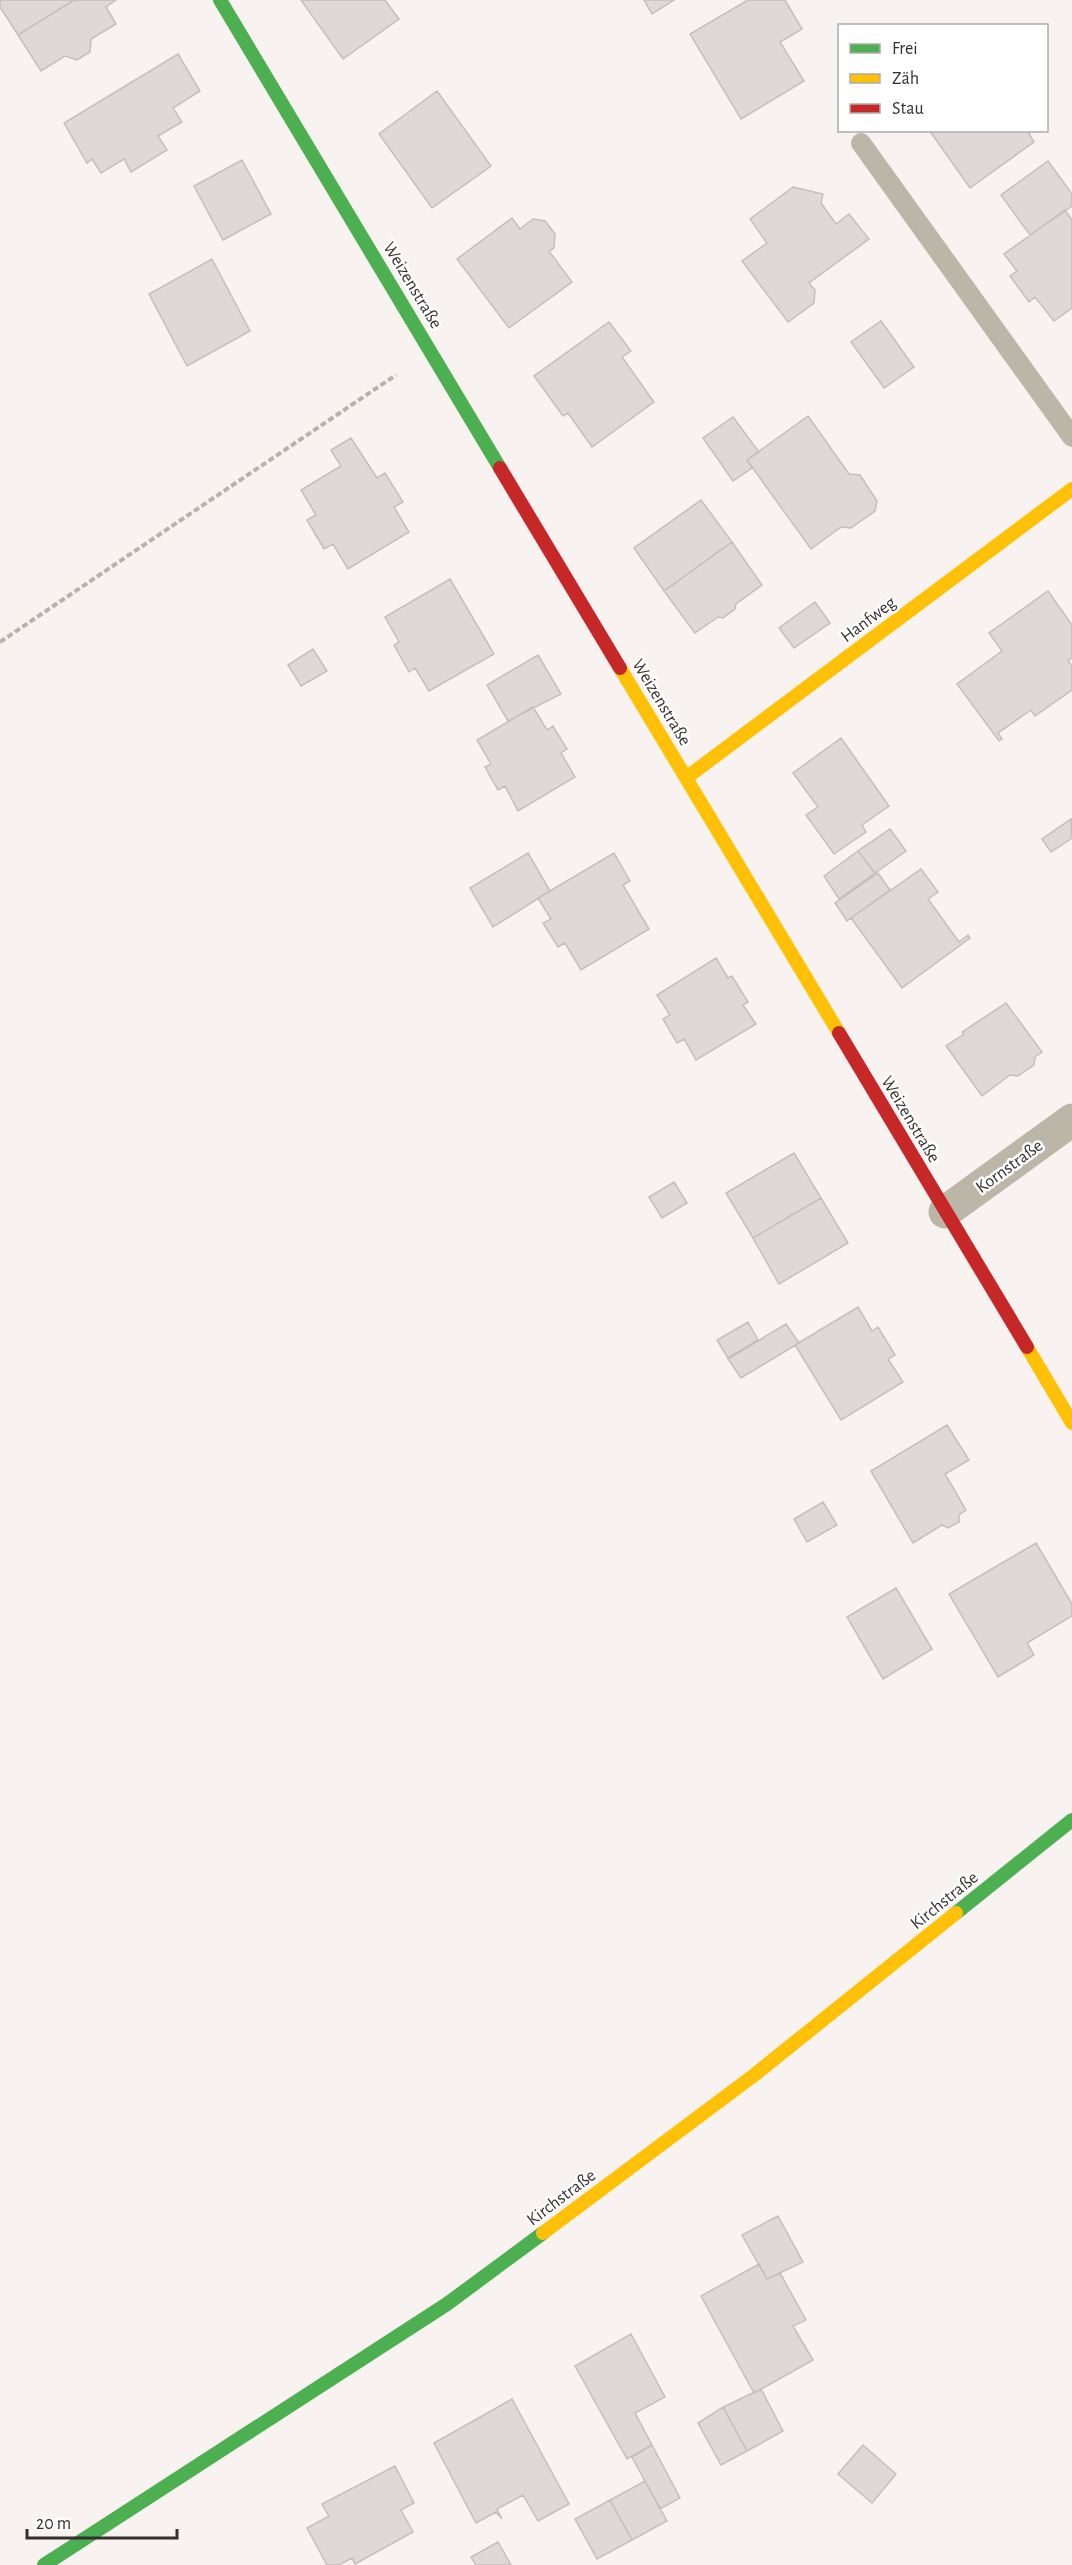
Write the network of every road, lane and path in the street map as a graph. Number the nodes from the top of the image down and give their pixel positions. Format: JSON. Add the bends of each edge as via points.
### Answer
{"nodes":[{"id":1,"x":220,"y":0,"type":"edge"},
{"id":2,"x":861,"y":143,"type":"dead end"},
{"id":3,"x":432,"y":351,"type":"junction"},
{"id":4,"x":1072,"y":437,"type":"edge"},
{"id":5,"x":1072,"y":489,"type":"edge"},
{"id":6,"x":0,"y":642,"type":"edge"},
{"id":7,"x":686,"y":778,"type":"junction"},
{"id":8,"x":1072,"y":1119,"type":"edge"},
{"id":9,"x":945,"y":1212,"type":"junction"},
{"id":10,"x":1072,"y":1423,"type":"edge"},
{"id":11,"x":1072,"y":1820,"type":"edge"},
{"id":12,"x":44,"y":2565,"type":"edge"}],
"edges":[{"from":1,"to":3,"type":"street","name":"Weizenstraße"},
{"from":2,"to":4,"type":"lane"},
{"from":3,"to":6,"type":"path"},
{"from":3,"to":7,"type":"street","name":"Weizenstraße"},
{"from":5,"to":7,"type":"street","name":"Hanfweg"},
{"from":7,"to":9,"type":"street","name":"Weizenstraße"},
{"from":8,"to":9,"type":"street","name":"Kornstraße"},
{"from":9,"to":10,"type":"street","name":"Weizenstraße"},
{"from":11,"to":12,"type":"street","name":"Kirchstraße","via":[[753,2076],[447,2304]]}]}
